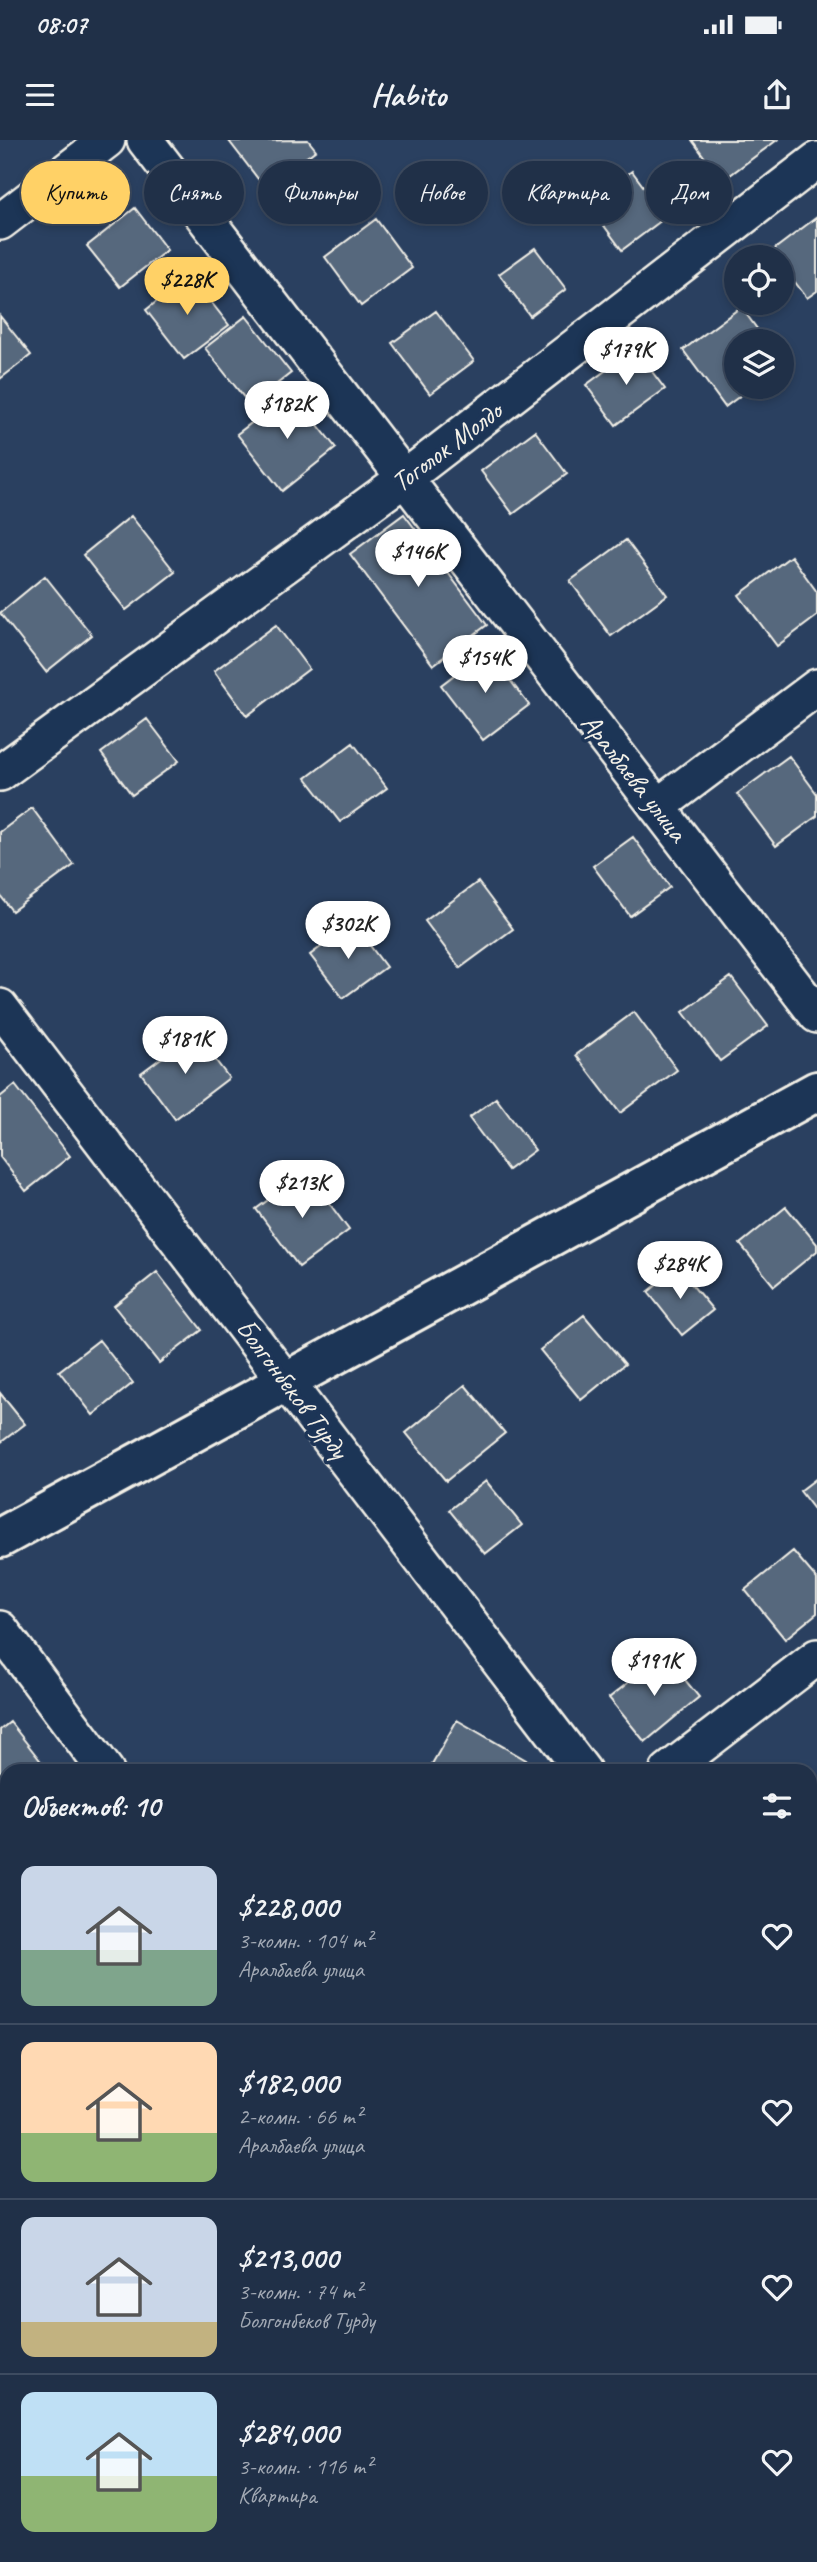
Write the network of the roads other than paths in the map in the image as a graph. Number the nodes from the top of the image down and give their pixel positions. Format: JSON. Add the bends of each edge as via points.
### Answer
{"nodes":[{"id":1,"x":107,"y":140,"type":"edge"},
{"id":2,"x":145,"y":140,"type":"edge"},
{"id":3,"x":817,"y":160,"type":"edge"},
{"id":4,"x":0,"y":222,"type":"edge"},
{"id":5,"x":405,"y":478,"type":"junction"},
{"id":6,"x":817,"y":687,"type":"edge"},
{"id":7,"x":0,"y":773,"type":"edge"},
{"id":8,"x":657,"y":807,"type":"junction"},
{"id":9,"x":0,"y":1007,"type":"edge"},
{"id":10,"x":817,"y":1015,"type":"edge"},
{"id":11,"x":817,"y":1091,"type":"edge"},
{"id":12,"x":287,"y":1380,"type":"junction"},
{"id":13,"x":0,"y":1538,"type":"edge"},
{"id":14,"x":0,"y":1629,"type":"edge"},
{"id":15,"x":817,"y":1657,"type":"edge"},
{"id":16,"x":101,"y":1764,"type":"edge"},
{"id":17,"x":578,"y":1764,"type":"edge"},
{"id":18,"x":677,"y":1764,"type":"edge"}],
"edges":[{"from":1,"to":4,"type":"street"},
{"from":2,"to":5,"type":"street","name":"Аралбаева улица"},
{"from":3,"to":5,"type":"street","name":"Тоголок Молдо"},
{"from":5,"to":7,"type":"street","name":"Тоголок Молдо"},
{"from":5,"to":8,"type":"street","name":"Аралбаева улица"},
{"from":6,"to":8,"type":"street"},
{"from":8,"to":10,"type":"street","name":"Аралбаева улица"},
{"from":9,"to":12,"type":"street","name":"Болгонбеков Турду"},
{"from":11,"to":12,"type":"street"},
{"from":12,"to":13,"type":"street"},
{"from":12,"to":17,"type":"street","name":"Болгонбеков Турду"},
{"from":14,"to":16,"type":"street"},
{"from":15,"to":18,"type":"street"}]}
